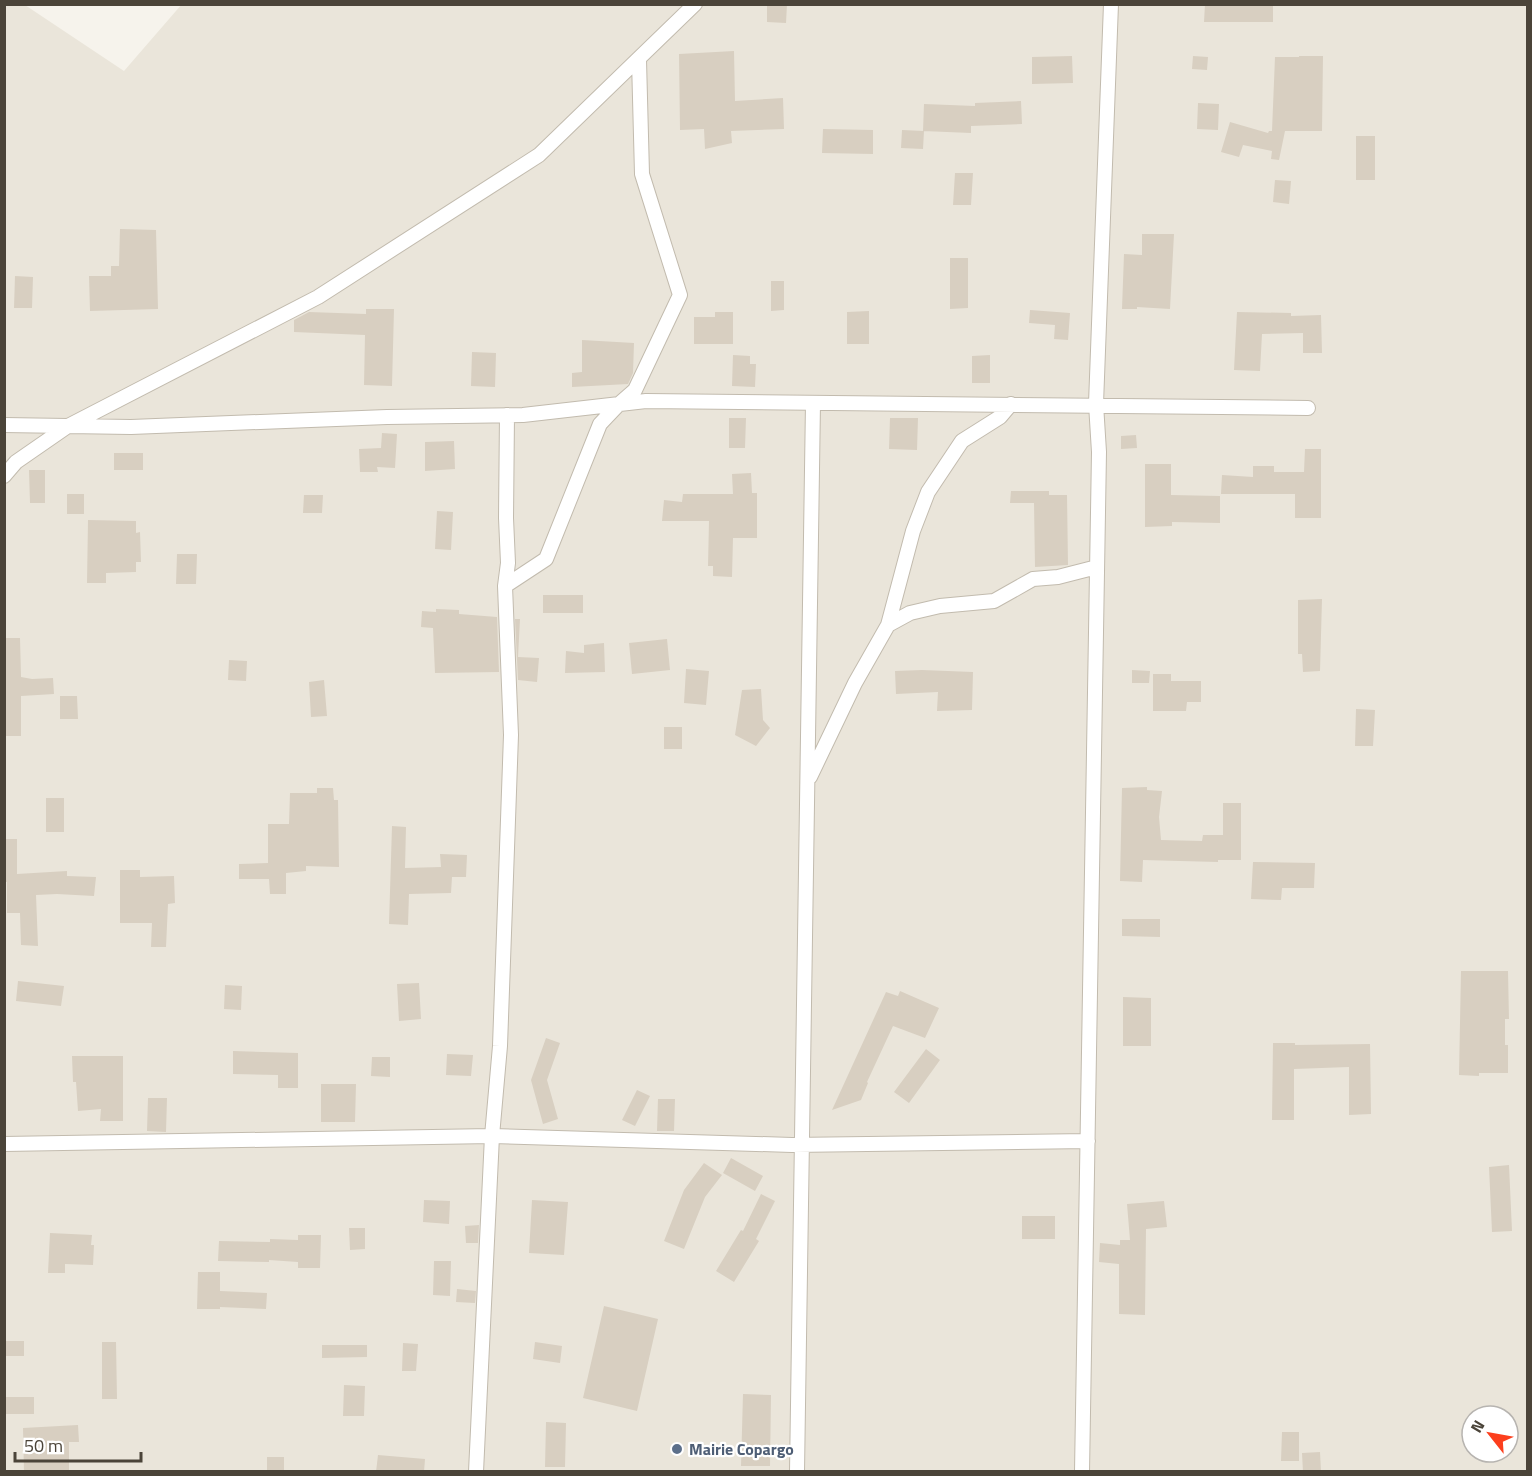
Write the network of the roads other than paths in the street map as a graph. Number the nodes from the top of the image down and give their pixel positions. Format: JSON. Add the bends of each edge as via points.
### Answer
{"nodes":[{"id":1,"x":695,"y":4,"type":"edge"},
{"id":2,"x":1111,"y":4,"type":"edge"},
{"id":3,"x":639,"y":60,"type":"junction"},
{"id":4,"x":813,"y":403,"type":"junction"},
{"id":5,"x":619,"y":404,"type":"junction"},
{"id":6,"x":1011,"y":404,"type":"junction"},
{"id":7,"x":1096,"y":404,"type":"junction"},
{"id":8,"x":1308,"y":408,"type":"dead end"},
{"id":9,"x":507,"y":415,"type":"junction"},
{"id":10,"x":4,"y":425,"type":"edge"},
{"id":11,"x":68,"y":426,"type":"junction"},
{"id":12,"x":4,"y":476,"type":"edge"},
{"id":13,"x":1097,"y":567,"type":"junction"},
{"id":14,"x":505,"y":586,"type":"junction"},
{"id":15,"x":888,"y":625,"type":"junction"},
{"id":16,"x":807,"y":784,"type":"junction"},
{"id":17,"x":492,"y":1136,"type":"junction"},
{"id":18,"x":1088,"y":1142,"type":"junction"},
{"id":19,"x":4,"y":1144,"type":"edge"},
{"id":20,"x":802,"y":1145,"type":"junction"},
{"id":21,"x":476,"y":1472,"type":"edge"},
{"id":22,"x":797,"y":1472,"type":"edge"},
{"id":23,"x":1082,"y":1472,"type":"edge"}],
"edges":[{"from":1,"to":3,"type":"street"},
{"from":2,"to":7,"type":"street"},
{"from":3,"to":5,"type":"street","via":[[642,174],[680,295],[635,390]]},
{"from":3,"to":11,"type":"street","via":[[539,155],[318,297]]},
{"from":4,"to":5,"type":"street"},
{"from":4,"to":6,"type":"street"},
{"from":4,"to":16,"type":"street"},
{"from":5,"to":9,"type":"street"},
{"from":5,"to":14,"type":"street","via":[[600,424],[546,559]]},
{"from":6,"to":7,"type":"street"},
{"from":6,"to":15,"type":"street","via":[[1000,417],[962,441],[928,492],[913,531]]},
{"from":7,"to":8,"type":"street"},
{"from":7,"to":13,"type":"street"},
{"from":9,"to":11,"type":"street"},
{"from":9,"to":14,"type":"street"},
{"from":10,"to":11,"type":"street"},
{"from":11,"to":12,"type":"street","via":[[16,462]]},
{"from":13,"to":15,"type":"street","via":[[1033,579],[994,601],[910,613]]},
{"from":13,"to":18,"type":"street"},
{"from":14,"to":17,"type":"street","via":[[511,735],[500,1046]]},
{"from":15,"to":16,"type":"street","via":[[855,683]]},
{"from":16,"to":20,"type":"street"},
{"from":17,"to":19,"type":"street"},
{"from":17,"to":20,"type":"street"},
{"from":17,"to":21,"type":"street"},
{"from":18,"to":20,"type":"street"},
{"from":18,"to":23,"type":"street"},
{"from":20,"to":22,"type":"street"}]}
